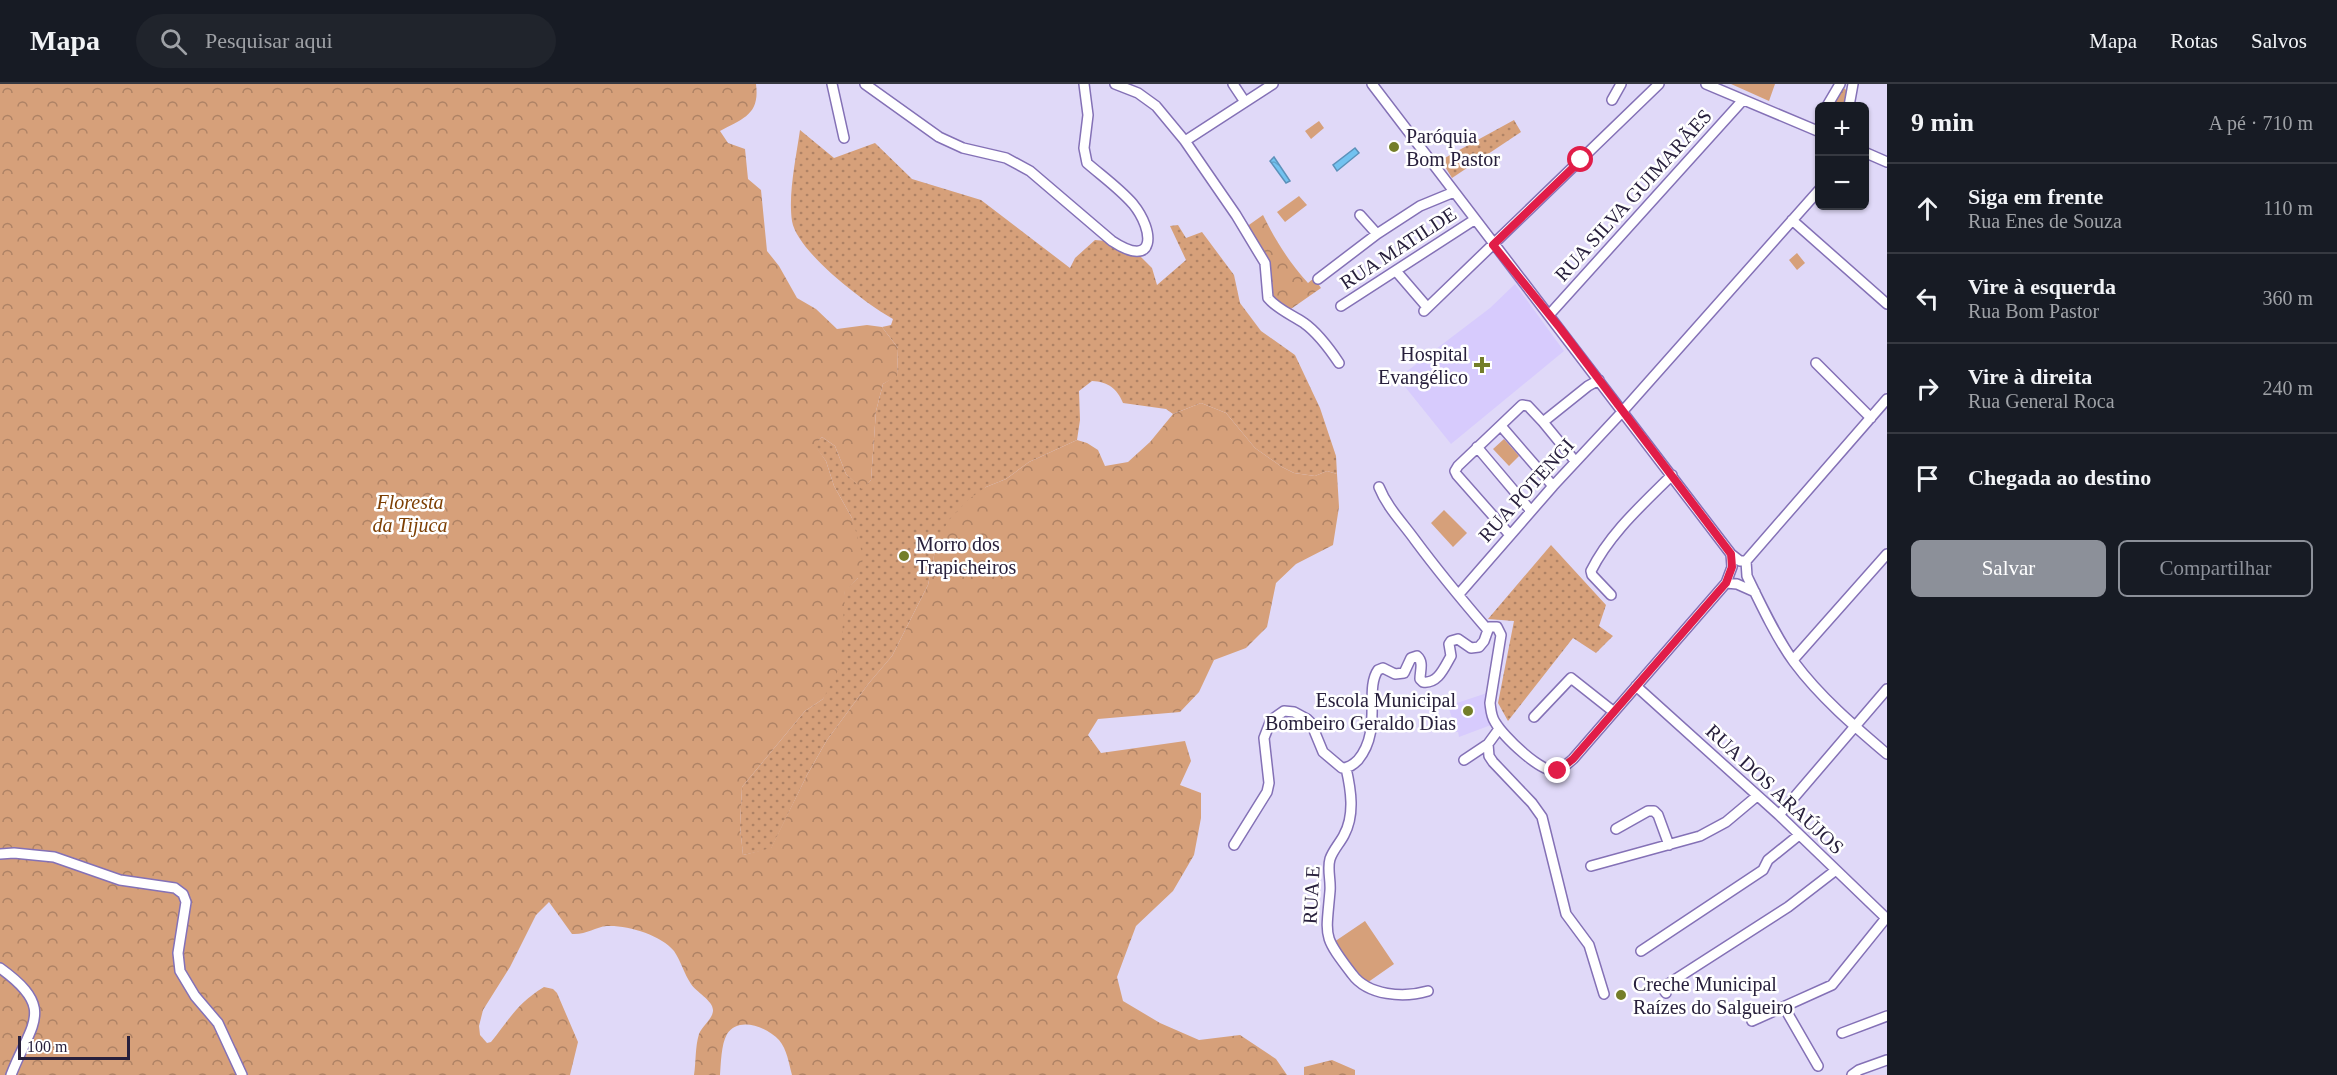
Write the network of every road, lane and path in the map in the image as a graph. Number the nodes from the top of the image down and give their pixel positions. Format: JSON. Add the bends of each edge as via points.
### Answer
{"nodes":[{"id":1,"x":831,"y":84,"type":"edge"},
{"id":2,"x":865,"y":84,"type":"edge"},
{"id":3,"x":1084,"y":84,"type":"edge"},
{"id":4,"x":1115,"y":84,"type":"edge"},
{"id":5,"x":1233,"y":84,"type":"edge"},
{"id":6,"x":1273,"y":84,"type":"edge"},
{"id":7,"x":1372,"y":84,"type":"edge"},
{"id":8,"x":1621,"y":84,"type":"edge"},
{"id":9,"x":1659,"y":84,"type":"edge"},
{"id":10,"x":1706,"y":84,"type":"edge"},
{"id":11,"x":1840,"y":84,"type":"edge"},
{"id":12,"x":1853,"y":84,"type":"edge"},
{"id":13,"x":1612,"y":100,"type":"dead end"},
{"id":14,"x":1743,"y":100,"type":"junction"},
{"id":15,"x":1245,"y":102,"type":"junction"},
{"id":16,"x":1829,"y":102,"type":"edge"},
{"id":17,"x":1850,"y":102,"type":"edge"},
{"id":18,"x":1815,"y":127,"type":"edge"},
{"id":19,"x":844,"y":138,"type":"dead end"},
{"id":20,"x":1185,"y":141,"type":"junction"},
{"id":21,"x":1869,"y":154,"type":"edge"},
{"id":22,"x":1887,"y":162,"type":"edge"},
{"id":23,"x":1454,"y":192,"type":"junction"},
{"id":24,"x":1815,"y":194,"type":"edge"},
{"id":25,"x":1360,"y":215,"type":"dead end"},
{"id":26,"x":1792,"y":219,"type":"junction"},
{"id":27,"x":1474,"y":220,"type":"junction"},
{"id":28,"x":1377,"y":234,"type":"junction"},
{"id":29,"x":1493,"y":245,"type":"junction"},
{"id":30,"x":1396,"y":272,"type":"junction"},
{"id":31,"x":1318,"y":279,"type":"dead end"},
{"id":32,"x":1887,"y":304,"type":"edge"},
{"id":33,"x":1341,"y":306,"type":"dead end"},
{"id":34,"x":1549,"y":315,"type":"junction"},
{"id":35,"x":1339,"y":363,"type":"dead end"},
{"id":36,"x":1816,"y":363,"type":"dead end"},
{"id":37,"x":1599,"y":380,"type":"junction"},
{"id":38,"x":1887,"y":399,"type":"edge"},
{"id":39,"x":1622,"y":412,"type":"junction"},
{"id":40,"x":1870,"y":418,"type":"junction"},
{"id":41,"x":1543,"y":422,"type":"junction"},
{"id":42,"x":1501,"y":426,"type":"junction"},
{"id":43,"x":1477,"y":447,"type":"junction"},
{"id":44,"x":1575,"y":461,"type":"junction"},
{"id":45,"x":1672,"y":475,"type":"junction"},
{"id":46,"x":1379,"y":486,"type":"dead end"},
{"id":47,"x":1553,"y":486,"type":"junction"},
{"id":48,"x":1531,"y":512,"type":"junction"},
{"id":49,"x":1510,"y":535,"type":"junction"},
{"id":50,"x":1731,"y":554,"type":"junction"},
{"id":51,"x":1887,"y":554,"type":"edge"},
{"id":52,"x":1746,"y":561,"type":"junction"},
{"id":53,"x":1726,"y":583,"type":"junction"},
{"id":54,"x":1755,"y":592,"type":"junction"},
{"id":55,"x":1459,"y":594,"type":"junction"},
{"id":56,"x":1611,"y":596,"type":"dead end"},
{"id":57,"x":1487,"y":629,"type":"junction"},
{"id":58,"x":1793,"y":660,"type":"junction"},
{"id":59,"x":1636,"y":686,"type":"junction"},
{"id":60,"x":1887,"y":689,"type":"edge"},
{"id":61,"x":1614,"y":712,"type":"junction"},
{"id":62,"x":1534,"y":717,"type":"dead end"},
{"id":63,"x":1854,"y":725,"type":"junction"},
{"id":64,"x":1499,"y":729,"type":"junction"},
{"id":65,"x":1488,"y":744,"type":"junction"},
{"id":66,"x":1887,"y":754,"type":"edge"},
{"id":67,"x":1464,"y":760,"type":"dead end"},
{"id":68,"x":1346,"y":768,"type":"junction"},
{"id":69,"x":1757,"y":796,"type":"junction"},
{"id":70,"x":1779,"y":815,"type":"junction"},
{"id":71,"x":1616,"y":829,"type":"dead end"},
{"id":72,"x":1799,"y":835,"type":"junction"},
{"id":73,"x":1234,"y":844,"type":"dead end"},
{"id":74,"x":1669,"y":845,"type":"junction"},
{"id":75,"x":0,"y":854,"type":"edge"},
{"id":76,"x":1591,"y":866,"type":"dead end"},
{"id":77,"x":1836,"y":870,"type":"junction"},
{"id":78,"x":1886,"y":918,"type":"edge"},
{"id":79,"x":1641,"y":951,"type":"dead end"},
{"id":80,"x":0,"y":968,"type":"edge"},
{"id":81,"x":1428,"y":991,"type":"dead end"},
{"id":82,"x":1666,"y":993,"type":"dead end"},
{"id":83,"x":1604,"y":994,"type":"dead end"},
{"id":84,"x":1784,"y":1007,"type":"junction"},
{"id":85,"x":1887,"y":1016,"type":"edge"},
{"id":86,"x":1752,"y":1020,"type":"dead end"},
{"id":87,"x":1842,"y":1034,"type":"dead end"},
{"id":88,"x":1887,"y":1060,"type":"edge"},
{"id":89,"x":1818,"y":1066,"type":"dead end"},
{"id":90,"x":11,"y":1075,"type":"edge"},
{"id":91,"x":242,"y":1075,"type":"edge"},
{"id":92,"x":1852,"y":1075,"type":"edge"}],
"edges":[{"from":1,"to":19,"type":"street"},
{"from":2,"to":3,"type":"street","via":[[939,137],[963,148],[1006,158],[1030,171],[1112,241],[1139,253],[1148,241],[1142,219],[1133,204],[1084,156],[1088,116]]},
{"from":4,"to":20,"type":"street","via":[[1156,106]]},
{"from":5,"to":15,"type":"street"},
{"from":6,"to":15,"type":"street"},
{"from":7,"to":23,"type":"street"},
{"from":8,"to":13,"type":"street"},
{"from":9,"to":29,"type":"street"},
{"from":10,"to":14,"type":"street"},
{"from":11,"to":16,"type":"street"},
{"from":12,"to":17,"type":"street"},
{"from":14,"to":18,"type":"street"},
{"from":14,"to":34,"type":"street","name":"RUA SILVA GUIMARÃES"},
{"from":15,"to":20,"type":"street"},
{"from":20,"to":35,"type":"street","via":[[1265,263],[1268,298],[1306,325]]},
{"from":21,"to":22,"type":"street"},
{"from":23,"to":27,"type":"street"},
{"from":23,"to":28,"type":"street","via":[[1419,206]]},
{"from":24,"to":26,"type":"street","name":"RUA POTENGI"},
{"from":25,"to":28,"type":"street"},
{"from":26,"to":32,"type":"street"},
{"from":26,"to":39,"type":"street","name":"RUA POTENGI"},
{"from":27,"to":29,"type":"street"},
{"from":27,"to":30,"type":"street","name":"RUA MATILDE"},
{"from":28,"to":31,"type":"street"},
{"from":29,"to":30,"type":"street","via":[[1426,309]]},
{"from":29,"to":34,"type":"street"},
{"from":30,"to":33,"type":"street","name":"RUA MATILDE"},
{"from":34,"to":37,"type":"street"},
{"from":36,"to":40,"type":"street"},
{"from":37,"to":39,"type":"street"},
{"from":37,"to":41,"type":"street"},
{"from":38,"to":40,"type":"street"},
{"from":39,"to":44,"type":"street","name":"RUA POTENGI"},
{"from":39,"to":45,"type":"street"},
{"from":40,"to":52,"type":"street"},
{"from":41,"to":42,"type":"street","via":[[1526,404]]},
{"from":41,"to":44,"type":"street"},
{"from":42,"to":43,"type":"street"},
{"from":42,"to":47,"type":"street"},
{"from":43,"to":48,"type":"street"},
{"from":43,"to":49,"type":"street","via":[[1455,471]]},
{"from":44,"to":47,"type":"street","name":"RUA POTENGI"},
{"from":45,"to":50,"type":"street"},
{"from":45,"to":56,"type":"street","via":[[1600,553],[1592,575]]},
{"from":46,"to":55,"type":"street","via":[[1385,501],[1434,568]]},
{"from":47,"to":48,"type":"street","name":"RUA POTENGI"},
{"from":48,"to":49,"type":"street","name":"RUA POTENGI"},
{"from":49,"to":55,"type":"street","name":"RUA POTENGI"},
{"from":50,"to":52,"type":"street"},
{"from":50,"to":53,"type":"street","via":[[1732,567]]},
{"from":51,"to":58,"type":"street"},
{"from":52,"to":54,"type":"street","via":[[1747,576]]},
{"from":53,"to":54,"type":"street"},
{"from":53,"to":59,"type":"street"},
{"from":54,"to":58,"type":"street"},
{"from":55,"to":57,"type":"street"},
{"from":57,"to":64,"type":"street","via":[[1497,627],[1501,635],[1490,703]]},
{"from":57,"to":68,"type":"street","via":[[1479,647],[1471,648],[1458,639],[1450,641],[1451,656],[1431,682],[1421,681],[1420,660],[1416,656],[1404,673],[1378,670],[1366,746],[1355,763]]},
{"from":58,"to":63,"type":"street"},
{"from":59,"to":61,"type":"street"},
{"from":59,"to":69,"type":"street","name":"RUA DOS ARAÚJOS"},
{"from":60,"to":63,"type":"street"},
{"from":61,"to":62,"type":"street","via":[[1571,678]]},
{"from":61,"to":64,"type":"street","via":[[1573,759],[1555,772],[1528,756]]},
{"from":63,"to":66,"type":"street"},
{"from":63,"to":70,"type":"street"},
{"from":64,"to":65,"type":"street"},
{"from":65,"to":67,"type":"street"},
{"from":65,"to":83,"type":"street","via":[[1493,762],[1542,817],[1566,914],[1589,945]]},
{"from":68,"to":73,"type":"street","via":[[1323,752],[1311,723],[1303,715],[1284,711],[1276,714],[1270,720],[1264,744],[1267,792]]},
{"from":68,"to":81,"type":"street","name":"RUA E","via":[[1351,810],[1344,835],[1330,861],[1327,937],[1354,978],[1367,987],[1401,995]]},
{"from":69,"to":70,"type":"street","name":"RUA DOS ARAÚJOS"},
{"from":69,"to":74,"type":"street","via":[[1714,829]]},
{"from":70,"to":72,"type":"street","name":"RUA DOS ARAÚJOS"},
{"from":71,"to":74,"type":"street","via":[[1654,811]]},
{"from":72,"to":77,"type":"street","name":"RUA DOS ARAÚJOS"},
{"from":72,"to":79,"type":"street","via":[[1763,870]]},
{"from":74,"to":76,"type":"street"},
{"from":75,"to":91,"type":"street","via":[[54,857],[120,880],[175,888],[183,894],[186,902],[178,953],[180,970],[218,1023]]},
{"from":77,"to":78,"type":"street","name":"RUA DOS ARAÚJOS"},
{"from":77,"to":82,"type":"street","via":[[1788,907],[1665,986]]},
{"from":78,"to":84,"type":"street","via":[[1832,986]]},
{"from":80,"to":90,"type":"street","via":[[28,991],[34,1006],[35,1021]]},
{"from":84,"to":86,"type":"street"},
{"from":84,"to":89,"type":"street"},
{"from":85,"to":87,"type":"street"},
{"from":88,"to":92,"type":"street"}]}
